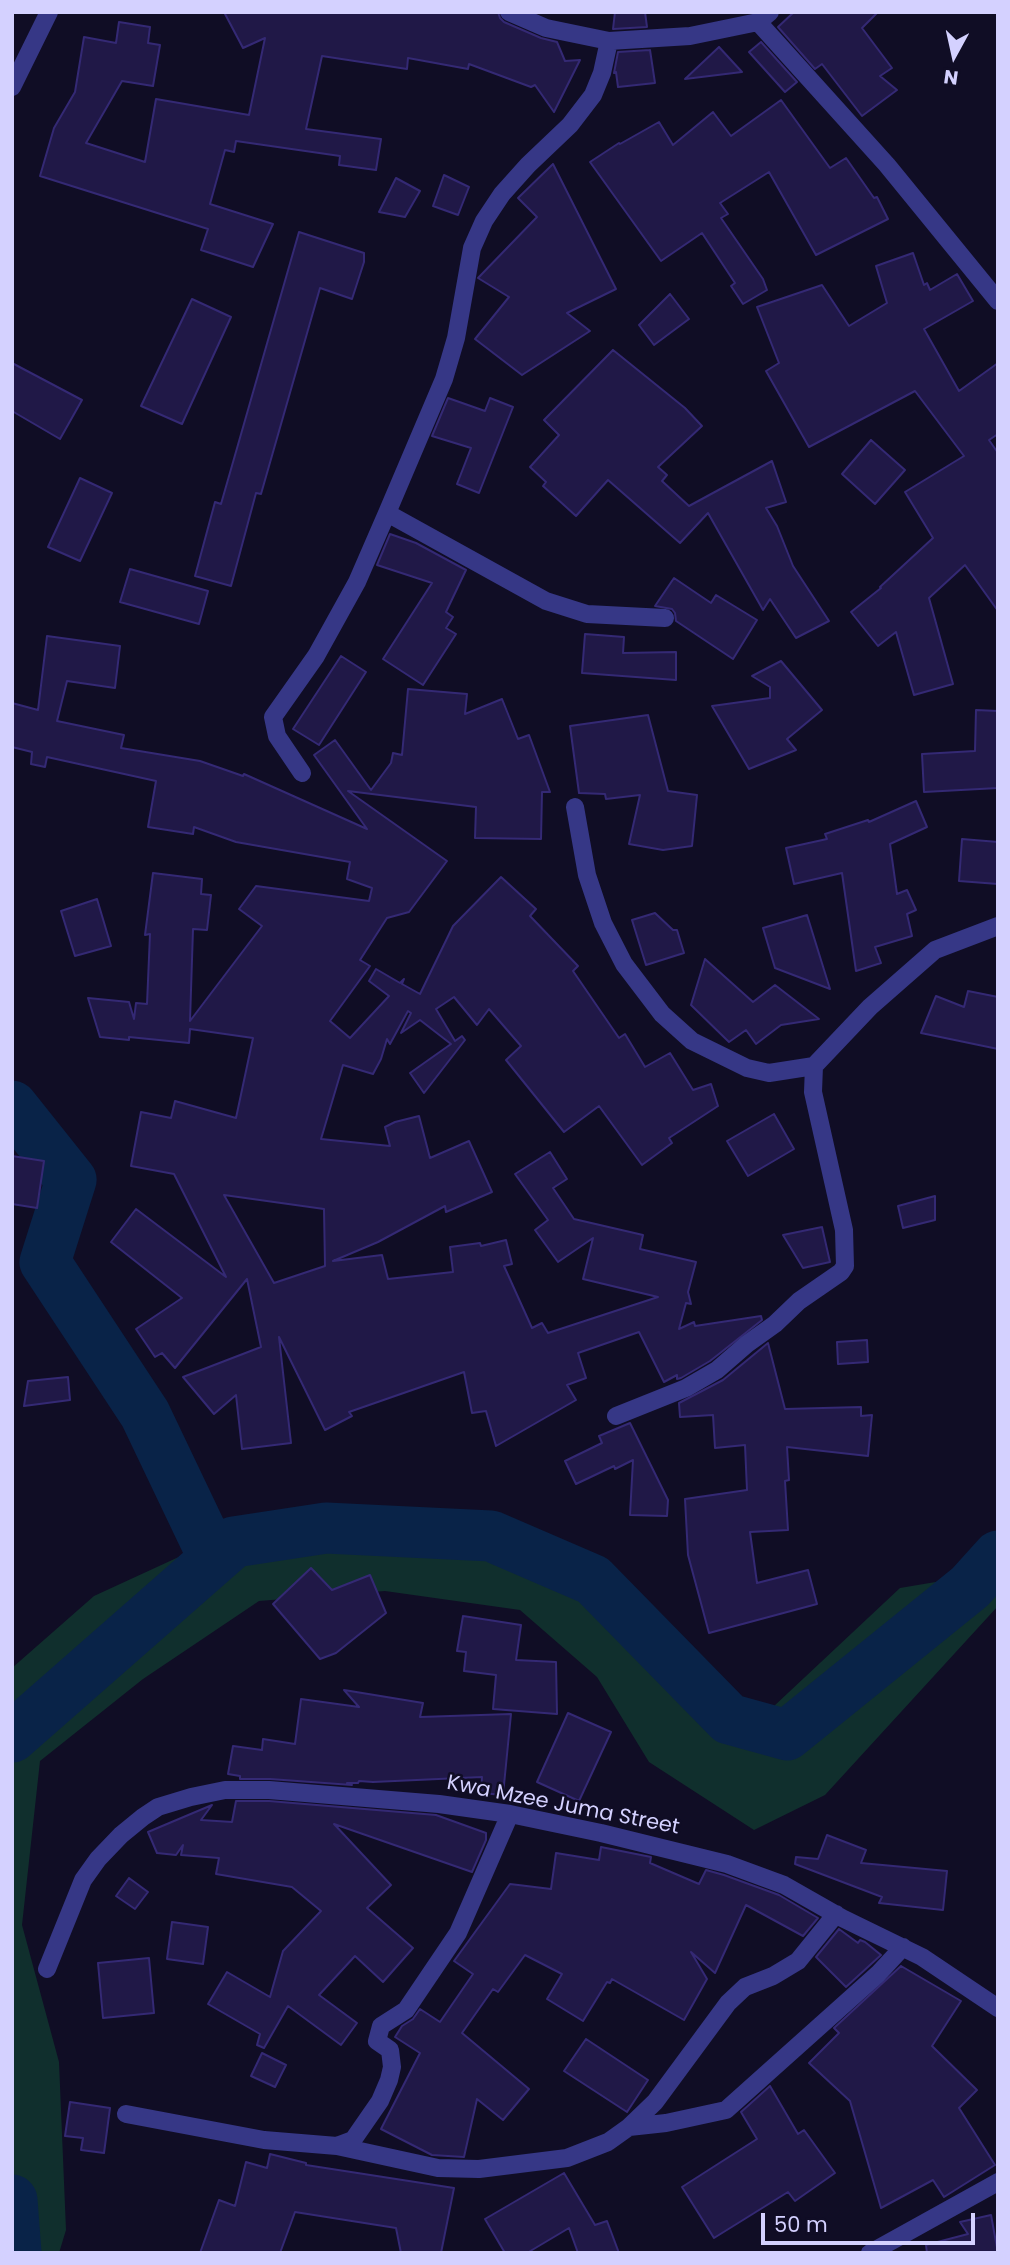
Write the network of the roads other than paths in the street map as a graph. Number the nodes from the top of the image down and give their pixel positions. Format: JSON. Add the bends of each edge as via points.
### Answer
{"nodes":[{"id":1,"x":49,"y":12,"type":"edge"},
{"id":2,"x":509,"y":12,"type":"edge"},
{"id":3,"x":764,"y":17,"type":"edge"},
{"id":4,"x":609,"y":41,"type":"junction"},
{"id":5,"x":12,"y":87,"type":"edge"},
{"id":6,"x":998,"y":301,"type":"edge"},
{"id":7,"x":387,"y":513,"type":"junction"},
{"id":8,"x":665,"y":618,"type":"dead end"},
{"id":9,"x":302,"y":773,"type":"dead end"},
{"id":10,"x":575,"y":807,"type":"dead end"},
{"id":11,"x":998,"y":926,"type":"edge"},
{"id":12,"x":814,"y":1066,"type":"junction"},
{"id":13,"x":616,"y":1416,"type":"dead end"},
{"id":14,"x":510,"y":1814,"type":"junction"},
{"id":15,"x":835,"y":1914,"type":"junction"},
{"id":16,"x":903,"y":1947,"type":"junction"},
{"id":17,"x":47,"y":1969,"type":"dead end"},
{"id":18,"x":998,"y":2008,"type":"edge"},
{"id":19,"x":126,"y":2114,"type":"dead end"},
{"id":20,"x":629,"y":2127,"type":"junction"},
{"id":21,"x":337,"y":2146,"type":"junction"},
{"id":22,"x":998,"y":2182,"type":"edge"},
{"id":23,"x":870,"y":2253,"type":"edge"}],
"edges":[{"from":1,"to":5,"type":"street"},
{"from":2,"to":4,"type":"street","via":[[546,28]]},
{"from":3,"to":4,"type":"street","via":[[690,36]]},
{"from":3,"to":6,"type":"street"},
{"from":4,"to":7,"type":"street","via":[[593,95],[502,194],[484,221],[472,248],[444,379]]},
{"from":7,"to":8,"type":"street","via":[[546,601],[587,614]]},
{"from":7,"to":9,"type":"street","via":[[357,582],[316,656],[273,717],[277,736]]},
{"from":10,"to":12,"type":"street","via":[[587,875],[603,923],[624,964],[662,1014],[692,1041],[747,1068],[769,1073]]},
{"from":11,"to":12,"type":"street","via":[[935,950],[870,1007]]},
{"from":12,"to":13,"type":"street","via":[[813,1092],[844,1230],[845,1266],[717,1370],[686,1388]]},
{"from":14,"to":15,"type":"street","name":"Kwa Mzee Juma Street","via":[[727,1864],[784,1885]]},
{"from":14,"to":17,"type":"street","name":"Kwa Mzee Juma Street","via":[[269,1790],[225,1790],[159,1807],[121,1835],[83,1881]]},
{"from":14,"to":21,"type":"street","via":[[458,1933],[406,2010],[381,2026],[377,2041],[390,2049],[392,2067],[380,2101],[353,2140]]},
{"from":15,"to":16,"type":"street","name":"Kwa Mzee Juma Street"},
{"from":15,"to":20,"type":"street","via":[[798,1961],[746,1987],[728,2003],[655,2102]]},
{"from":16,"to":18,"type":"street","name":"Kwa Mzee Juma Street"},
{"from":16,"to":20,"type":"street","via":[[726,2110]]},
{"from":19,"to":21,"type":"street","via":[[264,2140]]},
{"from":20,"to":21,"type":"street","via":[[608,2142],[567,2158],[479,2169],[438,2168]]},
{"from":22,"to":23,"type":"street"}]}
